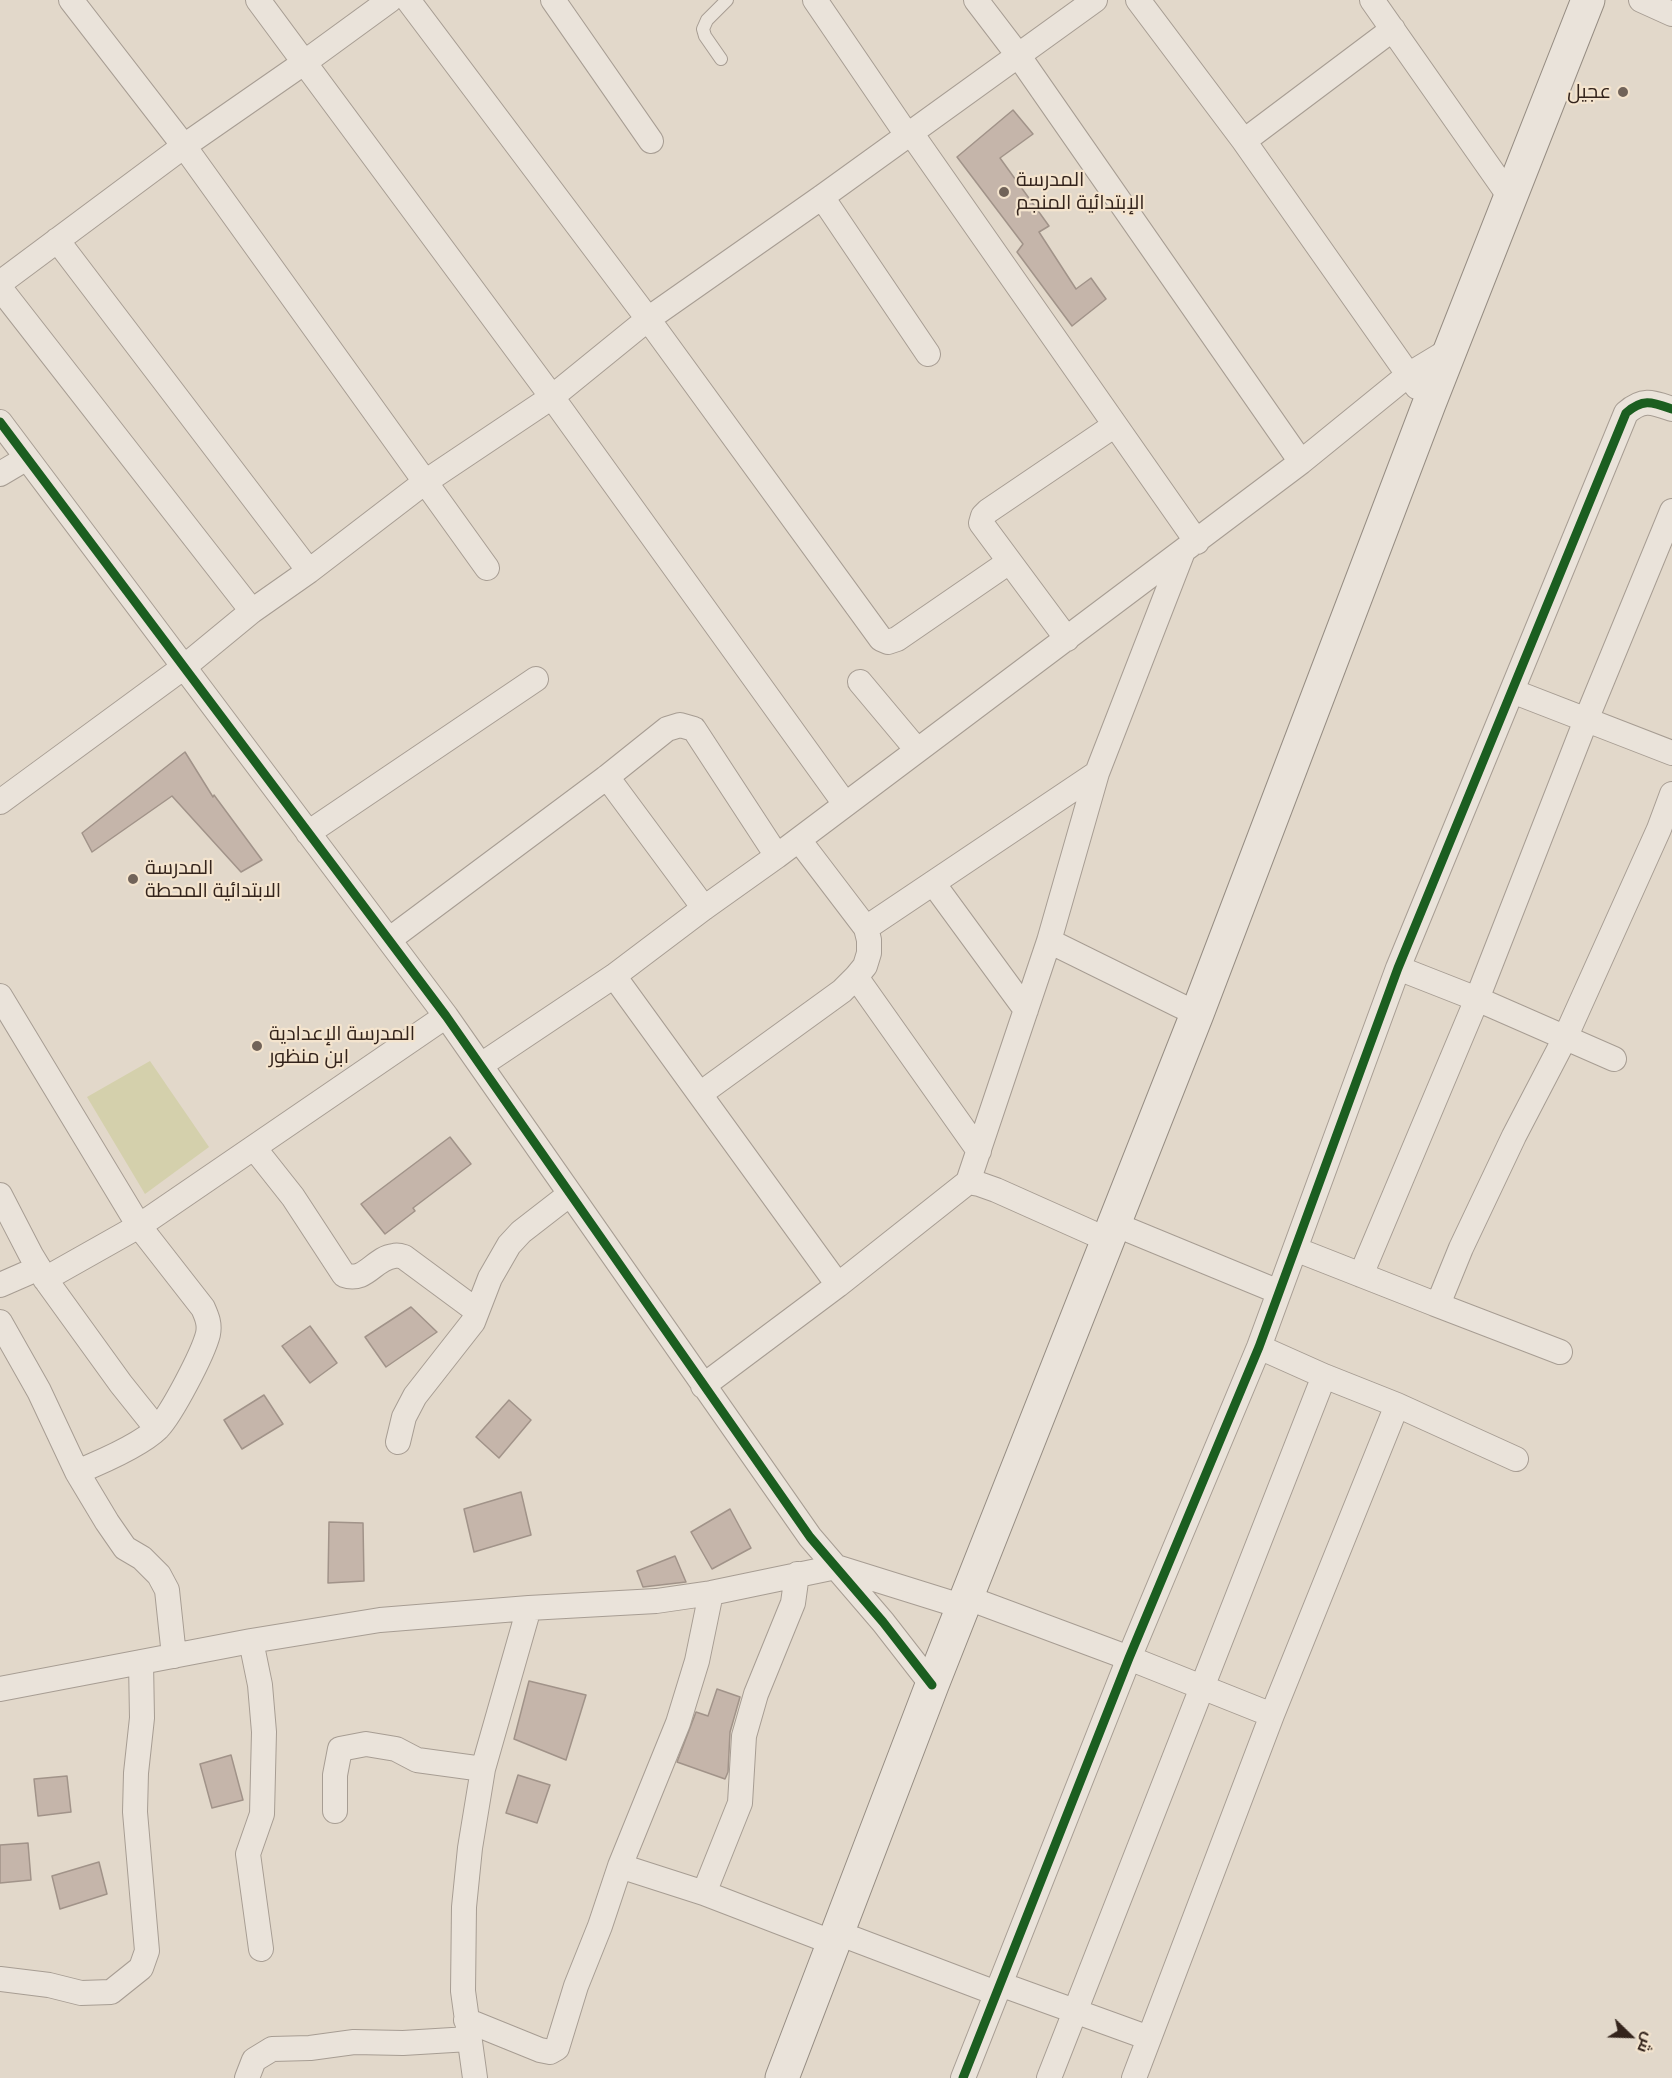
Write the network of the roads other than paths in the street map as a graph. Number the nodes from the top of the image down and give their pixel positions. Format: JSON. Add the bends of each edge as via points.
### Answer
{"nodes":[{"id":1,"x":71,"y":0,"type":"edge"},
{"id":2,"x":258,"y":0,"type":"edge"},
{"id":3,"x":390,"y":0,"type":"edge"},
{"id":4,"x":408,"y":0,"type":"edge"},
{"id":5,"x":553,"y":0,"type":"edge"},
{"id":6,"x":728,"y":0,"type":"edge"},
{"id":7,"x":815,"y":0,"type":"edge"},
{"id":8,"x":976,"y":0,"type":"edge"},
{"id":9,"x":1095,"y":0,"type":"edge"},
{"id":10,"x":1138,"y":0,"type":"edge"},
{"id":11,"x":1372,"y":0,"type":"edge"},
{"id":12,"x":1588,"y":0,"type":"edge"},
{"id":13,"x":1641,"y":0,"type":"edge"},
{"id":14,"x":1672,"y":14,"type":"edge"},
{"id":15,"x":1393,"y":29,"type":"junction"},
{"id":16,"x":1018,"y":56,"type":"junction"},
{"id":17,"x":721,"y":59,"type":"dead end"},
{"id":18,"x":305,"y":62,"type":"junction"},
{"id":19,"x":909,"y":134,"type":"junction"},
{"id":20,"x":651,"y":141,"type":"dead end"},
{"id":21,"x":1244,"y":141,"type":"junction"},
{"id":22,"x":184,"y":146,"type":"junction"},
{"id":23,"x":822,"y":197,"type":"junction"},
{"id":24,"x":1510,"y":197,"type":"junction"},
{"id":25,"x":57,"y":240,"type":"junction"},
{"id":26,"x":0,"y":283,"type":"edge"},
{"id":27,"x":0,"y":288,"type":"edge"},
{"id":28,"x":648,"y":319,"type":"junction"},
{"id":29,"x":1451,"y":349,"type":"junction"},
{"id":30,"x":928,"y":354,"type":"dead end"},
{"id":31,"x":1408,"y":375,"type":"junction"},
{"id":32,"x":552,"y":397,"type":"junction"},
{"id":33,"x":1429,"y":404,"type":"junction"},
{"id":34,"x":1672,"y":409,"type":"edge"},
{"id":35,"x":0,"y":422,"type":"edge"},
{"id":36,"x":1115,"y":425,"type":"junction"},
{"id":37,"x":27,"y":458,"type":"junction"},
{"id":38,"x":1301,"y":462,"type":"junction"},
{"id":39,"x":0,"y":474,"type":"edge"},
{"id":40,"x":425,"y":482,"type":"junction"},
{"id":41,"x":1672,"y":511,"type":"edge"},
{"id":42,"x":1190,"y":547,"type":"junction"},
{"id":43,"x":1009,"y":562,"type":"junction"},
{"id":44,"x":487,"y":568,"type":"dead end"},
{"id":45,"x":309,"y":571,"type":"junction"},
{"id":46,"x":252,"y":611,"type":"junction"},
{"id":47,"x":1067,"y":639,"type":"junction"},
{"id":48,"x":184,"y":667,"type":"junction"},
{"id":49,"x":536,"y":679,"type":"dead end"},
{"id":50,"x":860,"y":682,"type":"dead end"},
{"id":51,"x":1512,"y":691,"type":"junction"},
{"id":52,"x":1586,"y":720,"type":"junction"},
{"id":53,"x":917,"y":750,"type":"junction"},
{"id":54,"x":1672,"y":753,"type":"edge"},
{"id":55,"x":1097,"y":773,"type":"junction"},
{"id":56,"x":607,"y":777,"type":"junction"},
{"id":57,"x":1672,"y":794,"type":"edge"},
{"id":58,"x":0,"y":802,"type":"edge"},
{"id":59,"x":845,"y":804,"type":"junction"},
{"id":60,"x":308,"y":833,"type":"junction"},
{"id":61,"x":799,"y":840,"type":"junction"},
{"id":62,"x":777,"y":856,"type":"junction"},
{"id":63,"x":933,"y":883,"type":"junction"},
{"id":64,"x":704,"y":908,"type":"junction"},
{"id":65,"x":866,"y":928,"type":"junction"},
{"id":66,"x":390,"y":939,"type":"junction"},
{"id":67,"x":1049,"y":941,"type":"junction"},
{"id":68,"x":1398,"y":968,"type":"junction"},
{"id":69,"x":614,"y":976,"type":"junction"},
{"id":70,"x":856,"y":977,"type":"junction"},
{"id":71,"x":0,"y":996,"type":"edge"},
{"id":72,"x":1477,"y":999,"type":"junction"},
{"id":73,"x":1026,"y":1010,"type":"junction"},
{"id":74,"x":1197,"y":1014,"type":"junction"},
{"id":75,"x":446,"y":1016,"type":"junction"},
{"id":76,"x":1565,"y":1038,"type":"junction"},
{"id":77,"x":1614,"y":1059,"type":"dead end"},
{"id":78,"x":482,"y":1065,"type":"junction"},
{"id":79,"x":700,"y":1094,"type":"junction"},
{"id":80,"x":255,"y":1149,"type":"junction"},
{"id":81,"x":979,"y":1151,"type":"junction"},
{"id":82,"x":968,"y":1182,"type":"junction"},
{"id":83,"x":570,"y":1194,"type":"junction"},
{"id":84,"x":0,"y":1195,"type":"edge"},
{"id":85,"x":139,"y":1226,"type":"junction"},
{"id":86,"x":1111,"y":1232,"type":"junction"},
{"id":87,"x":1295,"y":1249,"type":"junction"},
{"id":88,"x":42,"y":1274,"type":"junction"},
{"id":89,"x":1360,"y":1275,"type":"junction"},
{"id":90,"x":0,"y":1285,"type":"edge"},
{"id":91,"x":838,"y":1285,"type":"junction"},
{"id":92,"x":1279,"y":1292,"type":"junction"},
{"id":93,"x":1435,"y":1304,"type":"junction"},
{"id":94,"x":477,"y":1311,"type":"junction"},
{"id":95,"x":0,"y":1322,"type":"edge"},
{"id":96,"x":1259,"y":1347,"type":"junction"},
{"id":97,"x":1560,"y":1352,"type":"dead end"},
{"id":98,"x":1324,"y":1376,"type":"junction"},
{"id":99,"x":703,"y":1386,"type":"junction"},
{"id":100,"x":1397,"y":1405,"type":"junction"},
{"id":101,"x":157,"y":1429,"type":"junction"},
{"id":102,"x":398,"y":1442,"type":"dead end"},
{"id":103,"x":1516,"y":1459,"type":"dead end"},
{"id":104,"x":77,"y":1472,"type":"junction"},
{"id":105,"x":836,"y":1567,"type":"junction"},
{"id":106,"x":797,"y":1574,"type":"junction"},
{"id":107,"x":711,"y":1593,"type":"junction"},
{"id":108,"x":966,"y":1602,"type":"junction"},
{"id":109,"x":529,"y":1608,"type":"junction"},
{"id":110,"x":251,"y":1641,"type":"junction"},
{"id":111,"x":174,"y":1656,"type":"junction"},
{"id":112,"x":1129,"y":1658,"type":"junction"},
{"id":113,"x":141,"y":1662,"type":"junction"},
{"id":114,"x":932,"y":1684,"type":"junction"},
{"id":115,"x":1202,"y":1687,"type":"junction"},
{"id":116,"x":0,"y":1689,"type":"edge"},
{"id":117,"x":1272,"y":1715,"type":"junction"},
{"id":118,"x":483,"y":1769,"type":"junction"},
{"id":119,"x":335,"y":1811,"type":"dead end"},
{"id":120,"x":620,"y":1866,"type":"junction"},
{"id":121,"x":704,"y":1893,"type":"junction"},
{"id":122,"x":836,"y":1938,"type":"junction"},
{"id":123,"x":261,"y":1949,"type":"dead end"},
{"id":124,"x":0,"y":1979,"type":"edge"},
{"id":125,"x":998,"y":1989,"type":"junction"},
{"id":126,"x":1075,"y":2011,"type":"junction"},
{"id":127,"x":467,"y":2029,"type":"junction"},
{"id":128,"x":1149,"y":2038,"type":"junction"},
{"id":129,"x":247,"y":2078,"type":"edge"},
{"id":130,"x":475,"y":2078,"type":"edge"},
{"id":131,"x":782,"y":2078,"type":"edge"},
{"id":132,"x":963,"y":2078,"type":"edge"},
{"id":133,"x":1049,"y":2078,"type":"edge"},
{"id":134,"x":1134,"y":2078,"type":"edge"}],
"edges":[{"from":1,"to":22,"type":"street"},
{"from":2,"to":18,"type":"street"},
{"from":3,"to":18,"type":"street"},
{"from":4,"to":28,"type":"street"},
{"from":5,"to":20,"type":"street"},
{"from":6,"to":17,"type":"lane","via":[[703,29]]},
{"from":7,"to":19,"type":"street"},
{"from":8,"to":16,"type":"street"},
{"from":9,"to":16,"type":"street"},
{"from":10,"to":21,"type":"street"},
{"from":11,"to":15,"type":"street"},
{"from":12,"to":24,"type":"main road"},
{"from":13,"to":14,"type":"street"},
{"from":15,"to":21,"type":"street"},
{"from":15,"to":24,"type":"street"},
{"from":16,"to":19,"type":"street"},
{"from":16,"to":38,"type":"street"},
{"from":18,"to":22,"type":"street"},
{"from":18,"to":32,"type":"street"},
{"from":19,"to":23,"type":"street"},
{"from":19,"to":36,"type":"street"},
{"from":21,"to":31,"type":"street"},
{"from":22,"to":25,"type":"street"},
{"from":22,"to":40,"type":"street"},
{"from":23,"to":28,"type":"street"},
{"from":23,"to":30,"type":"street"},
{"from":24,"to":29,"type":"main road"},
{"from":25,"to":26,"type":"street"},
{"from":25,"to":45,"type":"street"},
{"from":27,"to":46,"type":"street"},
{"from":28,"to":32,"type":"street"},
{"from":28,"to":43,"type":"street","via":[[881,639],[897,639]]},
{"from":29,"to":31,"type":"street"},
{"from":29,"to":33,"type":"main road"},
{"from":31,"to":33,"type":"street"},
{"from":31,"to":38,"type":"street"},
{"from":32,"to":40,"type":"street"},
{"from":32,"to":59,"type":"street"},
{"from":33,"to":74,"type":"main road"},
{"from":34,"to":51,"type":"street","via":[[1649,402],[1636,404],[1626,413]]},
{"from":35,"to":37,"type":"street"},
{"from":36,"to":42,"type":"street"},
{"from":36,"to":43,"type":"street","via":[[983,516],[983,528]]},
{"from":37,"to":39,"type":"street"},
{"from":37,"to":48,"type":"street"},
{"from":38,"to":42,"type":"street"},
{"from":40,"to":44,"type":"street"},
{"from":40,"to":45,"type":"street"},
{"from":41,"to":52,"type":"street"},
{"from":42,"to":47,"type":"street"},
{"from":42,"to":55,"type":"street"},
{"from":43,"to":47,"type":"street"},
{"from":45,"to":46,"type":"street"},
{"from":46,"to":48,"type":"street"},
{"from":47,"to":53,"type":"street"},
{"from":48,"to":58,"type":"street"},
{"from":48,"to":60,"type":"street"},
{"from":49,"to":60,"type":"street"},
{"from":50,"to":53,"type":"street"},
{"from":51,"to":52,"type":"street"},
{"from":51,"to":68,"type":"street"},
{"from":52,"to":54,"type":"street"},
{"from":52,"to":72,"type":"street"},
{"from":53,"to":59,"type":"street"},
{"from":55,"to":63,"type":"street"},
{"from":55,"to":67,"type":"street"},
{"from":56,"to":62,"type":"street","via":[[667,729],[680,725],[694,729]]},
{"from":56,"to":64,"type":"street"},
{"from":56,"to":66,"type":"street"},
{"from":57,"to":76,"type":"street"},
{"from":59,"to":61,"type":"street"},
{"from":60,"to":66,"type":"street"},
{"from":61,"to":62,"type":"street"},
{"from":61,"to":65,"type":"street"},
{"from":62,"to":64,"type":"street"},
{"from":63,"to":65,"type":"street"},
{"from":63,"to":73,"type":"street"},
{"from":64,"to":69,"type":"street"},
{"from":65,"to":70,"type":"street","via":[[869,953]]},
{"from":66,"to":75,"type":"street"},
{"from":67,"to":73,"type":"street"},
{"from":67,"to":74,"type":"street"},
{"from":68,"to":72,"type":"street"},
{"from":68,"to":87,"type":"street"},
{"from":69,"to":78,"type":"street"},
{"from":69,"to":79,"type":"street"},
{"from":70,"to":79,"type":"street"},
{"from":70,"to":81,"type":"street"},
{"from":71,"to":85,"type":"street"},
{"from":72,"to":76,"type":"street"},
{"from":72,"to":89,"type":"street"},
{"from":73,"to":81,"type":"street"},
{"from":74,"to":86,"type":"main road"},
{"from":75,"to":78,"type":"street"},
{"from":75,"to":80,"type":"street"},
{"from":76,"to":77,"type":"street"},
{"from":76,"to":93,"type":"street"},
{"from":78,"to":83,"type":"street"},
{"from":79,"to":91,"type":"street"},
{"from":80,"to":85,"type":"street"},
{"from":80,"to":94,"type":"street","via":[[293,1197],[344,1275],[359,1276],[394,1256],[404,1257]]},
{"from":81,"to":82,"type":"street"},
{"from":82,"to":86,"type":"street"},
{"from":82,"to":91,"type":"street"},
{"from":83,"to":94,"type":"street","via":[[509,1245]]},
{"from":83,"to":99,"type":"street"},
{"from":84,"to":88,"type":"street"},
{"from":85,"to":88,"type":"street"},
{"from":85,"to":101,"type":"street","via":[[209,1321],[201,1351],[178,1398]]},
{"from":86,"to":92,"type":"street"},
{"from":86,"to":108,"type":"main road"},
{"from":87,"to":89,"type":"street"},
{"from":87,"to":92,"type":"street"},
{"from":88,"to":90,"type":"street"},
{"from":88,"to":101,"type":"street"},
{"from":89,"to":93,"type":"street"},
{"from":91,"to":99,"type":"street"},
{"from":92,"to":96,"type":"street"},
{"from":93,"to":97,"type":"street"},
{"from":94,"to":102,"type":"street","via":[[473,1322],[415,1396]]},
{"from":95,"to":104,"type":"street","via":[[39,1391]]},
{"from":96,"to":98,"type":"street"},
{"from":96,"to":112,"type":"street"},
{"from":98,"to":100,"type":"street"},
{"from":98,"to":115,"type":"street"},
{"from":99,"to":105,"type":"street"},
{"from":100,"to":103,"type":"street"},
{"from":100,"to":117,"type":"street"},
{"from":101,"to":104,"type":"street"},
{"from":104,"to":111,"type":"street","via":[[125,1548],[159,1575],[167,1590]]},
{"from":105,"to":106,"type":"street"},
{"from":105,"to":108,"type":"street"},
{"from":105,"to":114,"type":"street"},
{"from":106,"to":107,"type":"street"},
{"from":106,"to":121,"type":"street","via":[[793,1603],[756,1694],[744,1736],[740,1803]]},
{"from":107,"to":109,"type":"street","via":[[657,1601]]},
{"from":107,"to":120,"type":"street","via":[[697,1661],[678,1723]]},
{"from":108,"to":112,"type":"street"},
{"from":108,"to":114,"type":"main road"},
{"from":109,"to":110,"type":"street","via":[[380,1620]]},
{"from":109,"to":118,"type":"street"},
{"from":110,"to":111,"type":"street"},
{"from":110,"to":123,"type":"street","via":[[264,1732],[262,1815],[248,1854]]},
{"from":111,"to":113,"type":"street"},
{"from":112,"to":115,"type":"street"},
{"from":112,"to":125,"type":"street"},
{"from":113,"to":116,"type":"street"},
{"from":113,"to":124,"type":"street","via":[[142,1718],[135,1812],[147,1951],[141,1968],[111,1992],[81,1992]]},
{"from":114,"to":122,"type":"main road"},
{"from":115,"to":117,"type":"street"},
{"from":115,"to":126,"type":"street"},
{"from":117,"to":128,"type":"street"},
{"from":118,"to":119,"type":"street","via":[[417,1760],[396,1749],[366,1744],[340,1749]]},
{"from":118,"to":127,"type":"street","via":[[464,1907],[463,1991]]},
{"from":120,"to":121,"type":"street"},
{"from":120,"to":127,"type":"street","via":[[556,2048],[550,2052],[540,2050]]},
{"from":121,"to":122,"type":"street"},
{"from":122,"to":125,"type":"street"},
{"from":122,"to":131,"type":"main road"},
{"from":125,"to":126,"type":"street"},
{"from":125,"to":132,"type":"street"},
{"from":126,"to":128,"type":"street"},
{"from":126,"to":133,"type":"street"},
{"from":127,"to":129,"type":"street","via":[[403,2043],[354,2042],[273,2049],[254,2060]]},
{"from":127,"to":130,"type":"street"},
{"from":128,"to":134,"type":"street"}]}
